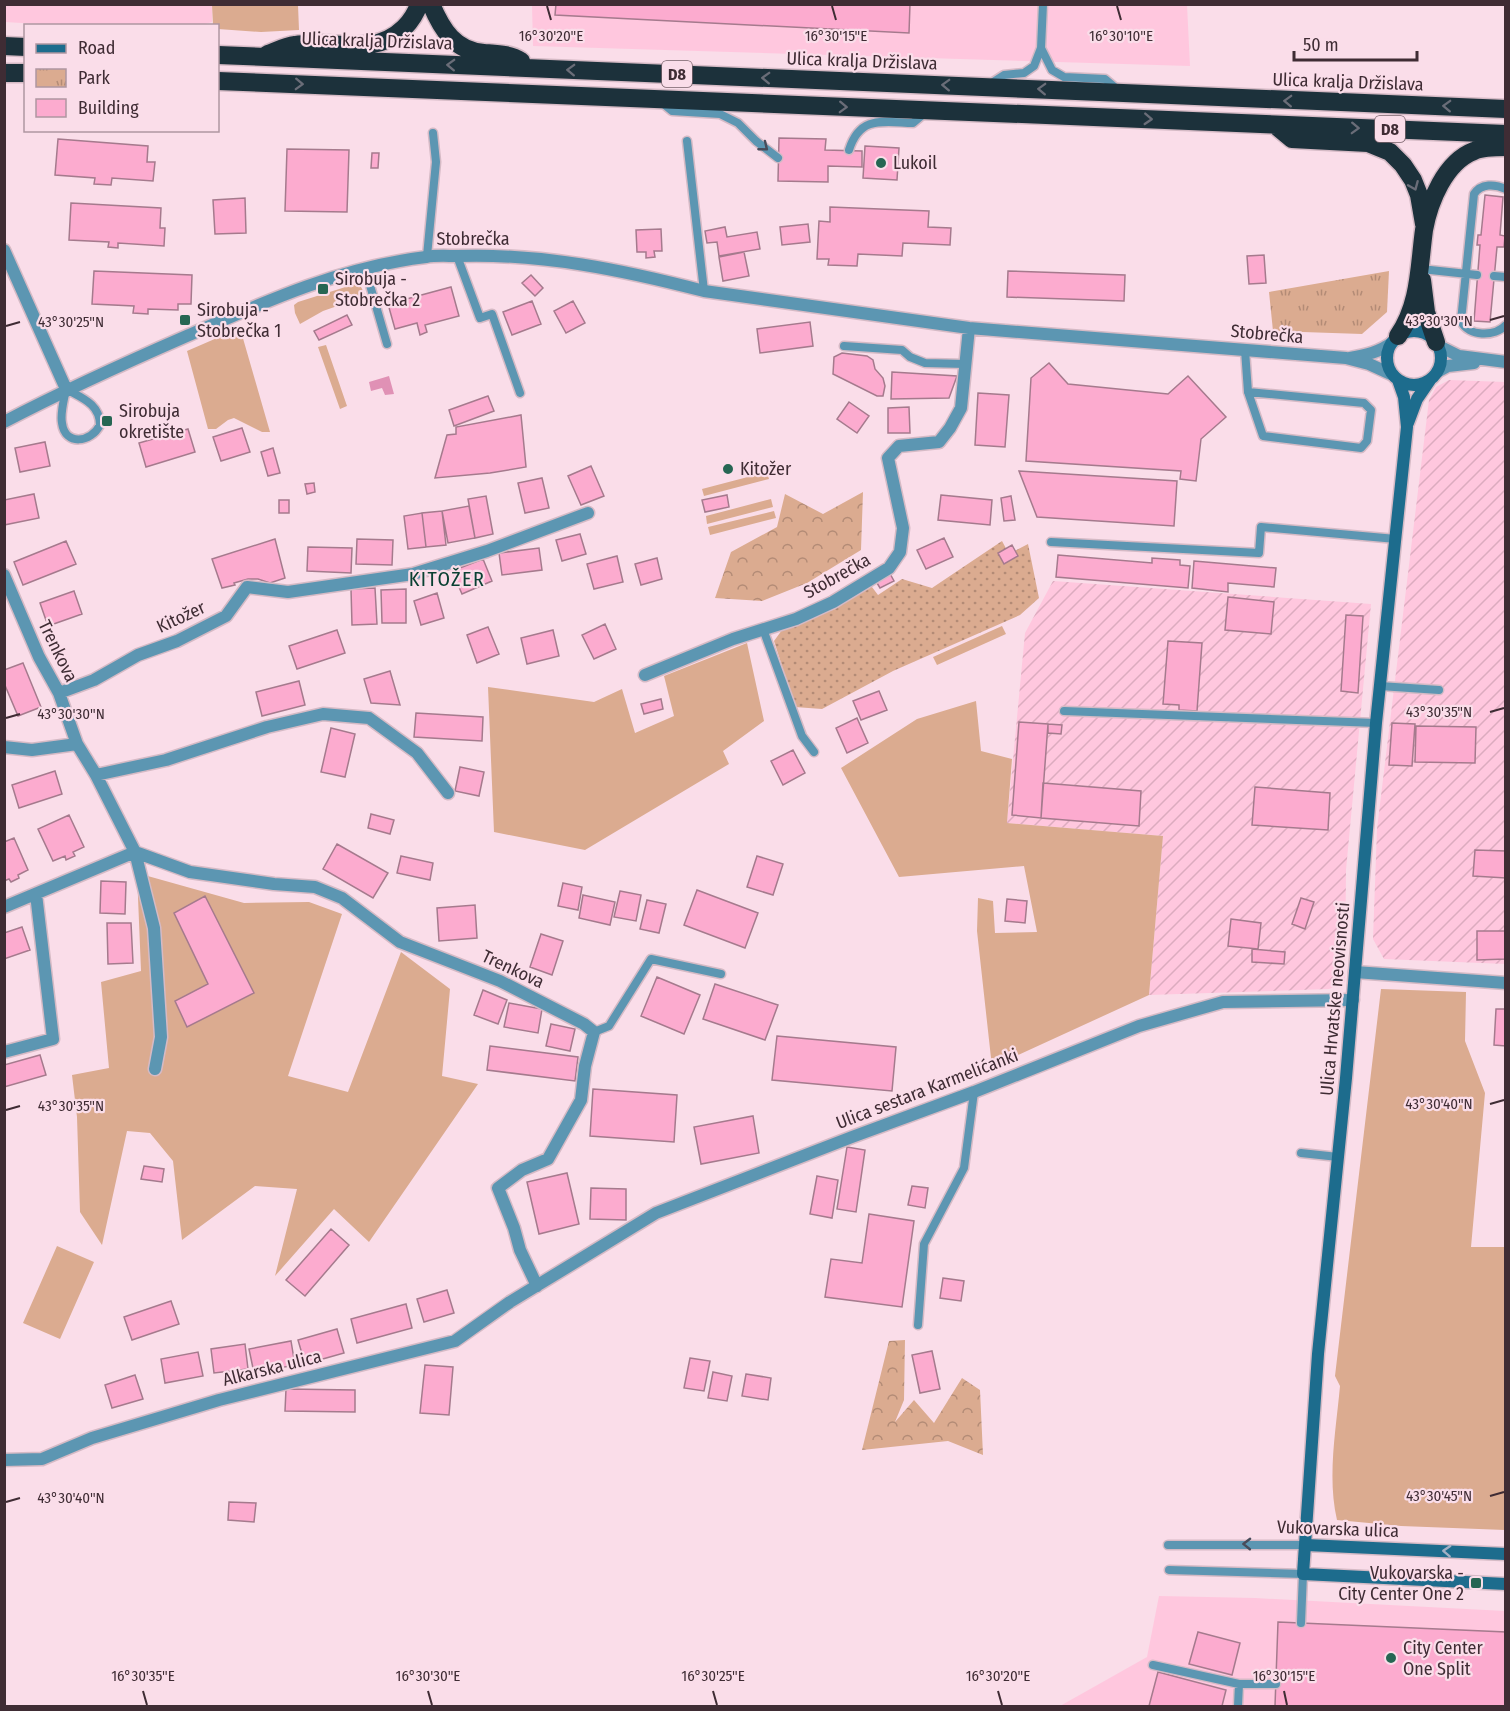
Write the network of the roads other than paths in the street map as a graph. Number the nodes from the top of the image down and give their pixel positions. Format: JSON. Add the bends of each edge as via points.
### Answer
{"nodes":[{"id":1,"x":419,"y":4,"type":"edge"},
{"id":2,"x":431,"y":4,"type":"edge"},
{"id":3,"x":1044,"y":4,"type":"edge"},
{"id":4,"x":4,"y":46,"type":"edge"},
{"id":5,"x":24,"y":47,"type":"edge"},
{"id":6,"x":1041,"y":48,"type":"junction"},
{"id":7,"x":219,"y":55,"type":"edge"},
{"id":8,"x":261,"y":57,"type":"junction"},
{"id":9,"x":530,"y":68,"type":"junction"},
{"id":10,"x":4,"y":73,"type":"edge"},
{"id":11,"x":24,"y":74,"type":"edge"},
{"id":12,"x":219,"y":81,"type":"edge"},
{"id":13,"x":985,"y":87,"type":"junction"},
{"id":14,"x":1121,"y":93,"type":"junction"},
{"id":15,"x":659,"y":100,"type":"junction"},
{"id":16,"x":1506,"y":109,"type":"edge"},
{"id":17,"x":928,"y":110,"type":"junction"},
{"id":18,"x":1275,"y":125,"type":"junction"},
{"id":19,"x":432,"y":133,"type":"dead end"},
{"id":20,"x":1506,"y":134,"type":"edge"},
{"id":21,"x":687,"y":141,"type":"dead end"},
{"id":22,"x":1506,"y":147,"type":"edge"},
{"id":23,"x":849,"y":150,"type":"dead end"},
{"id":24,"x":778,"y":158,"type":"dead end"},
{"id":25,"x":1506,"y":189,"type":"edge"},
{"id":26,"x":1424,"y":228,"type":"junction"},
{"id":27,"x":4,"y":250,"type":"edge"},
{"id":28,"x":427,"y":256,"type":"junction"},
{"id":29,"x":457,"y":256,"type":"junction"},
{"id":30,"x":365,"y":268,"type":"junction"},
{"id":31,"x":1421,"y":269,"type":"junction"},
{"id":32,"x":1465,"y":273,"type":"junction"},
{"id":33,"x":1478,"y":275,"type":"dead end"},
{"id":34,"x":1494,"y":276,"type":"dead end"},
{"id":35,"x":1506,"y":277,"type":"edge"},
{"id":36,"x":704,"y":291,"type":"junction"},
{"id":37,"x":1506,"y":325,"type":"edge"},
{"id":38,"x":969,"y":328,"type":"junction"},
{"id":39,"x":1395,"y":339,"type":"junction"},
{"id":40,"x":387,"y":344,"type":"dead end"},
{"id":41,"x":1438,"y":344,"type":"junction"},
{"id":42,"x":844,"y":346,"type":"dead end"},
{"id":43,"x":1245,"y":350,"type":"junction"},
{"id":44,"x":1346,"y":358,"type":"junction"},
{"id":45,"x":1499,"y":362,"type":"edge"},
{"id":46,"x":965,"y":364,"type":"junction"},
{"id":47,"x":1434,"y":376,"type":"junction"},
{"id":48,"x":1396,"y":377,"type":"junction"},
{"id":49,"x":66,"y":389,"type":"junction"},
{"id":50,"x":1248,"y":392,"type":"junction"},
{"id":51,"x":520,"y":393,"type":"dead end"},
{"id":52,"x":4,"y":422,"type":"edge"},
{"id":53,"x":1407,"y":427,"type":"junction"},
{"id":54,"x":588,"y":513,"type":"dead end"},
{"id":55,"x":1396,"y":539,"type":"junction"},
{"id":56,"x":1051,"y":542,"type":"dead end"},
{"id":57,"x":4,"y":575,"type":"edge"},
{"id":58,"x":763,"y":628,"type":"junction"},
{"id":59,"x":645,"y":675,"type":"dead end"},
{"id":60,"x":1380,"y":686,"type":"junction"},
{"id":61,"x":1439,"y":690,"type":"dead end"},
{"id":62,"x":59,"y":693,"type":"junction"},
{"id":63,"x":1064,"y":711,"type":"dead end"},
{"id":64,"x":1376,"y":723,"type":"junction"},
{"id":65,"x":77,"y":744,"type":"junction"},
{"id":66,"x":4,"y":747,"type":"edge"},
{"id":67,"x":814,"y":752,"type":"dead end"},
{"id":68,"x":96,"y":775,"type":"junction"},
{"id":69,"x":448,"y":793,"type":"dead end"},
{"id":70,"x":135,"y":852,"type":"junction"},
{"id":71,"x":36,"y":894,"type":"junction"},
{"id":72,"x":4,"y":907,"type":"edge"},
{"id":73,"x":1355,"y":972,"type":"junction"},
{"id":74,"x":721,"y":974,"type":"dead end"},
{"id":75,"x":1506,"y":983,"type":"edge"},
{"id":76,"x":1353,"y":1000,"type":"junction"},
{"id":77,"x":594,"y":1032,"type":"junction"},
{"id":78,"x":4,"y":1053,"type":"edge"},
{"id":79,"x":155,"y":1069,"type":"dead end"},
{"id":80,"x":974,"y":1092,"type":"junction"},
{"id":81,"x":1301,"y":1153,"type":"dead end"},
{"id":82,"x":1338,"y":1157,"type":"junction"},
{"id":83,"x":537,"y":1286,"type":"junction"},
{"id":84,"x":918,"y":1325,"type":"dead end"},
{"id":85,"x":4,"y":1460,"type":"edge"},
{"id":86,"x":1168,"y":1545,"type":"dead end"},
{"id":87,"x":1306,"y":1545,"type":"junction"},
{"id":88,"x":1506,"y":1554,"type":"edge"},
{"id":89,"x":1169,"y":1570,"type":"dead end"},
{"id":90,"x":1303,"y":1574,"type":"junction"},
{"id":91,"x":1506,"y":1584,"type":"edge"},
{"id":92,"x":1301,"y":1623,"type":"dead end"},
{"id":93,"x":1153,"y":1665,"type":"dead end"},
{"id":94,"x":1239,"y":1684,"type":"junction"},
{"id":95,"x":1276,"y":1684,"type":"dead end"},
{"id":96,"x":1238,"y":1707,"type":"edge"}],
"edges":[{"from":1,"to":8,"type":"highway","via":[[407,25],[384,42],[294,45]]},
{"from":2,"to":9,"type":"highway","via":[[446,33],[458,45],[476,52],[515,57]]},
{"from":3,"to":6,"type":"lane"},
{"from":4,"to":5,"type":"highway"},
{"from":6,"to":13,"type":"lane","via":[[1034,66],[1024,73],[1004,75]]},
{"from":6,"to":14,"type":"lane","via":[[1052,70],[1064,77],[1105,79]]},
{"from":7,"to":8,"type":"highway","name":"Ulica kralja Držislava","number":"D8"},
{"from":9,"to":8,"type":"highway","name":"Ulica kralja Držislava","number":"D8","one_way":true},
{"from":13,"to":9,"type":"highway","name":"Ulica kralja Držislava","number":"D8","one_way":true},
{"from":10,"to":11,"type":"highway"},
{"from":12,"to":15,"type":"highway","number":"D8","one_way":true},
{"from":14,"to":13,"type":"highway","name":"Ulica kralja Držislava","number":"D8","one_way":true},
{"from":16,"to":14,"type":"highway","name":"Ulica kralja Držislava","number":"D8","one_way":true},
{"from":15,"to":17,"type":"highway","number":"D8","one_way":true},
{"from":15,"to":24,"type":"lane","one_way":true,"via":[[672,111],[720,114],[738,123]]},
{"from":17,"to":18,"type":"highway","number":"D8","one_way":true},
{"from":17,"to":23,"type":"lane","via":[[913,123],[876,122],[864,127],[853,136]]},
{"from":18,"to":20,"type":"highway","number":"D8","one_way":true},
{"from":18,"to":26,"type":"highway","one_way":true,"via":[[1293,139],[1368,143],[1390,152],[1413,180]]},
{"from":19,"to":28,"type":"lane","via":[[436,162]]},
{"from":21,"to":36,"type":"lane"},
{"from":22,"to":26,"type":"highway","via":[[1473,151],[1454,165],[1441,181]]},
{"from":25,"to":32,"type":"lane","via":[[1485,185],[1474,194]]},
{"from":26,"to":31,"type":"highway"},
{"from":27,"to":49,"type":"street"},
{"from":28,"to":29,"type":"street","name":"Stobrečka"},
{"from":28,"to":30,"type":"street","name":"Stobrečka"},
{"from":29,"to":36,"type":"street","name":"Stobrečka","via":[[571,262]]},
{"from":29,"to":51,"type":"lane","via":[[480,318],[492,314]]},
{"from":30,"to":40,"type":"lane"},
{"from":30,"to":49,"type":"street","name":"Stobrečka","via":[[279,295]]},
{"from":31,"to":32,"type":"lane"},
{"from":31,"to":39,"type":"highway","via":[[1410,313]]},
{"from":31,"to":41,"type":"highway","via":[[1426,312]]},
{"from":32,"to":33,"type":"lane"},
{"from":32,"to":37,"type":"lane","via":[[1461,321],[1464,327],[1494,333]]},
{"from":34,"to":35,"type":"lane"},
{"from":36,"to":38,"type":"street","name":"Stobrečka"},
{"from":38,"to":43,"type":"street","name":"Stobrečka"},
{"from":38,"to":46,"type":"street","name":"Stobrečka"},
{"from":39,"to":41,"type":"street","via":[[1414,331],[1423,332]]},
{"from":39,"to":44,"type":"street","name":"Stobrečka","via":[[1373,354]]},
{"from":39,"to":48,"type":"street","via":[[1387,359]]},
{"from":41,"to":45,"type":"street","via":[[1459,356]]},
{"from":41,"to":47,"type":"street","via":[[1441,364]]},
{"from":42,"to":46,"type":"lane","via":[[902,350],[925,363]]},
{"from":43,"to":44,"type":"street","name":"Stobrečka"},
{"from":43,"to":50,"type":"lane"},
{"from":44,"to":48,"type":"street","name":"Stobrečka"},
{"from":45,"to":47,"type":"street","via":[[1448,366]]},
{"from":46,"to":58,"type":"street","name":"Stobrečka","via":[[962,408],[939,442],[899,446],[888,458],[903,528],[900,552],[889,568],[833,602]]},
{"from":47,"to":48,"type":"street","via":[[1415,385]]},
{"from":47,"to":53,"type":"street","name":"Ulica Hrvatske neovisnosti","via":[[1417,399]]},
{"from":48,"to":53,"type":"street","name":"Ulica Hrvatske neovisnosti","via":[[1404,397]]},
{"from":49,"to":49,"type":"lane","via":[[61,420],[65,432],[81,440],[92,436],[100,425],[98,412]]},
{"from":49,"to":52,"type":"street","name":"Stobrečka"},
{"from":50,"to":50,"type":"lane","via":[[1263,436],[1361,448],[1367,441],[1371,410],[1364,404]]},
{"from":53,"to":55,"type":"street","name":"Ulica Hrvatske neovisnosti"},
{"from":54,"to":62,"type":"street","name":"Kitožer","via":[[413,574],[288,592],[247,586],[226,616]]},
{"from":55,"to":56,"type":"lane","via":[[1261,526],[1259,553]]},
{"from":55,"to":60,"type":"street","name":"Ulica Hrvatske neovisnosti"},
{"from":57,"to":62,"type":"street","name":"Trenkova"},
{"from":58,"to":59,"type":"street","name":"Stobrečka"},
{"from":58,"to":67,"type":"lane","via":[[802,736]]},
{"from":60,"to":61,"type":"lane"},
{"from":60,"to":64,"type":"street","name":"Ulica Hrvatske neovisnosti"},
{"from":62,"to":65,"type":"street","name":"Trenkova"},
{"from":63,"to":64,"type":"lane"},
{"from":64,"to":73,"type":"street","name":"Ulica Hrvatske neovisnosti"},
{"from":65,"to":66,"type":"street","via":[[32,750]]},
{"from":65,"to":68,"type":"street","name":"Trenkova"},
{"from":68,"to":69,"type":"street","via":[[322,714],[369,718],[417,753]]},
{"from":68,"to":70,"type":"street","name":"Trenkova"},
{"from":70,"to":71,"type":"street"},
{"from":70,"to":77,"type":"street","name":"Trenkova","via":[[190,872],[315,886],[342,898],[400,942],[500,981]]},
{"from":70,"to":79,"type":"street","via":[[154,928],[160,1037]]},
{"from":71,"to":72,"type":"street"},
{"from":71,"to":78,"type":"street","via":[[53,1039]]},
{"from":73,"to":75,"type":"street"},
{"from":73,"to":76,"type":"street","name":"Ulica Hrvatske neovisnosti"},
{"from":74,"to":77,"type":"lane","via":[[651,959],[609,1026]]},
{"from":76,"to":80,"type":"street","name":"Ulica sestara Karmelićanki","via":[[1223,1002],[1139,1026]]},
{"from":76,"to":82,"type":"street","name":"Ulica Hrvatske neovisnosti"},
{"from":77,"to":83,"type":"street","via":[[581,1100],[548,1159],[522,1170],[498,1188]]},
{"from":80,"to":83,"type":"street","name":"Ulica sestara Karmelićanki","via":[[656,1213]]},
{"from":80,"to":84,"type":"lane","via":[[964,1168],[924,1244]]},
{"from":81,"to":82,"type":"lane"},
{"from":82,"to":87,"type":"street","name":"Ulica Hrvatske neovisnosti","via":[[1317,1364]]},
{"from":83,"to":85,"type":"street","name":"Alkarska ulica","via":[[455,1341],[219,1400],[92,1438],[42,1459]]},
{"from":87,"to":86,"type":"lane","name":"Vukovarska ulica","one_way":true},
{"from":88,"to":87,"type":"street","name":"Vukovarska ulica","one_way":true},
{"from":87,"to":90,"type":"street","name":"Ulica Hrvatske neovisnosti"},
{"from":89,"to":90,"type":"lane"},
{"from":90,"to":91,"type":"street"},
{"from":90,"to":92,"type":"lane"},
{"from":93,"to":94,"type":"lane"},
{"from":94,"to":95,"type":"lane"},
{"from":94,"to":96,"type":"lane"}]}
